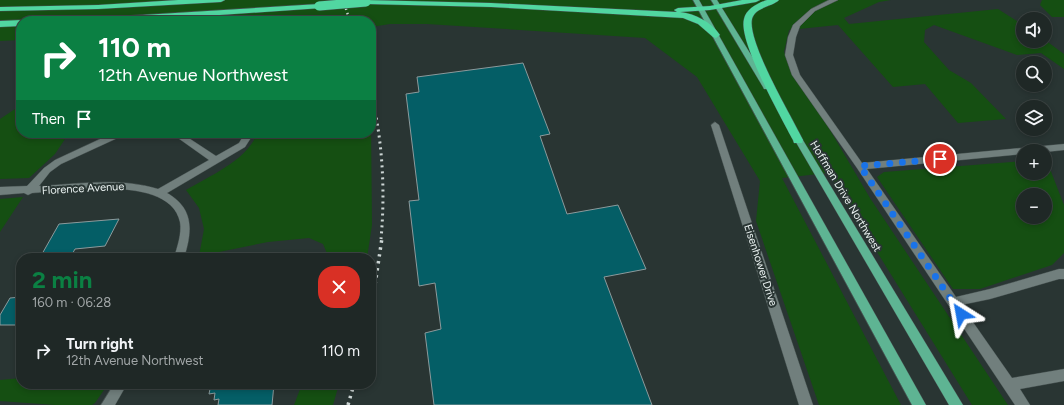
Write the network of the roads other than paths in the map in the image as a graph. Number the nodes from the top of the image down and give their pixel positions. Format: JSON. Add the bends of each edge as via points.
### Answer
{"nodes":[{"id":1,"x":221,"y":0,"type":"edge"},
{"id":2,"x":387,"y":0,"type":"edge"},
{"id":3,"x":756,"y":0,"type":"edge"},
{"id":4,"x":775,"y":0,"type":"edge"},
{"id":5,"x":835,"y":0,"type":"edge"},
{"id":6,"x":366,"y":2,"type":"junction"},
{"id":7,"x":716,"y":3,"type":"edge"},
{"id":8,"x":699,"y":4,"type":"edge"},
{"id":9,"x":0,"y":9,"type":"edge"},
{"id":10,"x":601,"y":10,"type":"junction"},
{"id":11,"x":169,"y":16,"type":"edge"},
{"id":12,"x":16,"y":23,"type":"edge"},
{"id":13,"x":0,"y":24,"type":"edge"},
{"id":14,"x":716,"y":35,"type":"junction"},
{"id":15,"x":715,"y":126,"type":"dead end"},
{"id":16,"x":110,"y":138,"type":"edge"},
{"id":17,"x":182,"y":138,"type":"edge"},
{"id":18,"x":247,"y":138,"type":"edge"},
{"id":19,"x":798,"y":140,"type":"junction"},
{"id":20,"x":1064,"y":147,"type":"edge"},
{"id":21,"x":216,"y":161,"type":"junction"},
{"id":22,"x":860,"y":166,"type":"junction"},
{"id":23,"x":28,"y":191,"type":"junction"},
{"id":24,"x":0,"y":192,"type":"edge"},
{"id":25,"x":160,"y":193,"type":"junction"},
{"id":26,"x":180,"y":253,"type":"edge"},
{"id":27,"x":1064,"y":274,"type":"edge"},
{"id":28,"x":953,"y":302,"type":"junction"},
{"id":29,"x":1064,"y":375,"type":"edge"},
{"id":30,"x":1010,"y":385,"type":"junction"},
{"id":31,"x":118,"y":389,"type":"edge"},
{"id":32,"x":108,"y":405,"type":"edge"},
{"id":33,"x":806,"y":405,"type":"edge"},
{"id":34,"x":919,"y":405,"type":"edge"},
{"id":35,"x":956,"y":405,"type":"edge"},
{"id":36,"x":1023,"y":405,"type":"edge"}],
"edges":[{"from":1,"to":9,"type":"highway"},
{"from":2,"to":6,"type":"highway"},
{"from":3,"to":7,"type":"highway"},
{"from":4,"to":19,"type":"highway","via":[[754,10],[747,24],[748,32],[755,52]]},
{"from":5,"to":22,"type":"street","via":[[814,10],[797,25],[789,55],[801,83]]},
{"from":6,"to":10,"type":"highway","via":[[425,2]]},
{"from":6,"to":11,"type":"highway","bridge":true},
{"from":7,"to":8,"type":"highway"},
{"from":7,"to":19,"type":"main road","name":"Hoffman Drive Northwest"},
{"from":8,"to":10,"type":"highway","via":[[656,11]]},
{"from":8,"to":14,"type":"main road"},
{"from":10,"to":14,"type":"highway","via":[[688,16],[707,24]]},
{"from":12,"to":13,"type":"highway"},
{"from":14,"to":34,"type":"main road"},
{"from":15,"to":33,"type":"street","name":"Eisenhower Drive"},
{"from":16,"to":23,"type":"street","via":[[58,162]]},
{"from":17,"to":21,"type":"street"},
{"from":18,"to":21,"type":"street","via":[[242,145]]},
{"from":19,"to":35,"type":"main road","name":"Hoffman Drive Northwest"},
{"from":20,"to":22,"type":"street"},
{"from":21,"to":25,"type":"street"},
{"from":22,"to":28,"type":"street"},
{"from":23,"to":24,"type":"street","name":"Florence Avenue"},
{"from":23,"to":25,"type":"street","name":"Florence Avenue","via":[[119,185],[135,186]]},
{"from":25,"to":26,"type":"street","name":"Florence Avenue","via":[[170,198],[177,206],[184,223],[185,236]]},
{"from":27,"to":28,"type":"street"},
{"from":28,"to":30,"type":"street"},
{"from":29,"to":30,"type":"street"},
{"from":30,"to":36,"type":"street"},
{"from":31,"to":32,"type":"street"}]}
